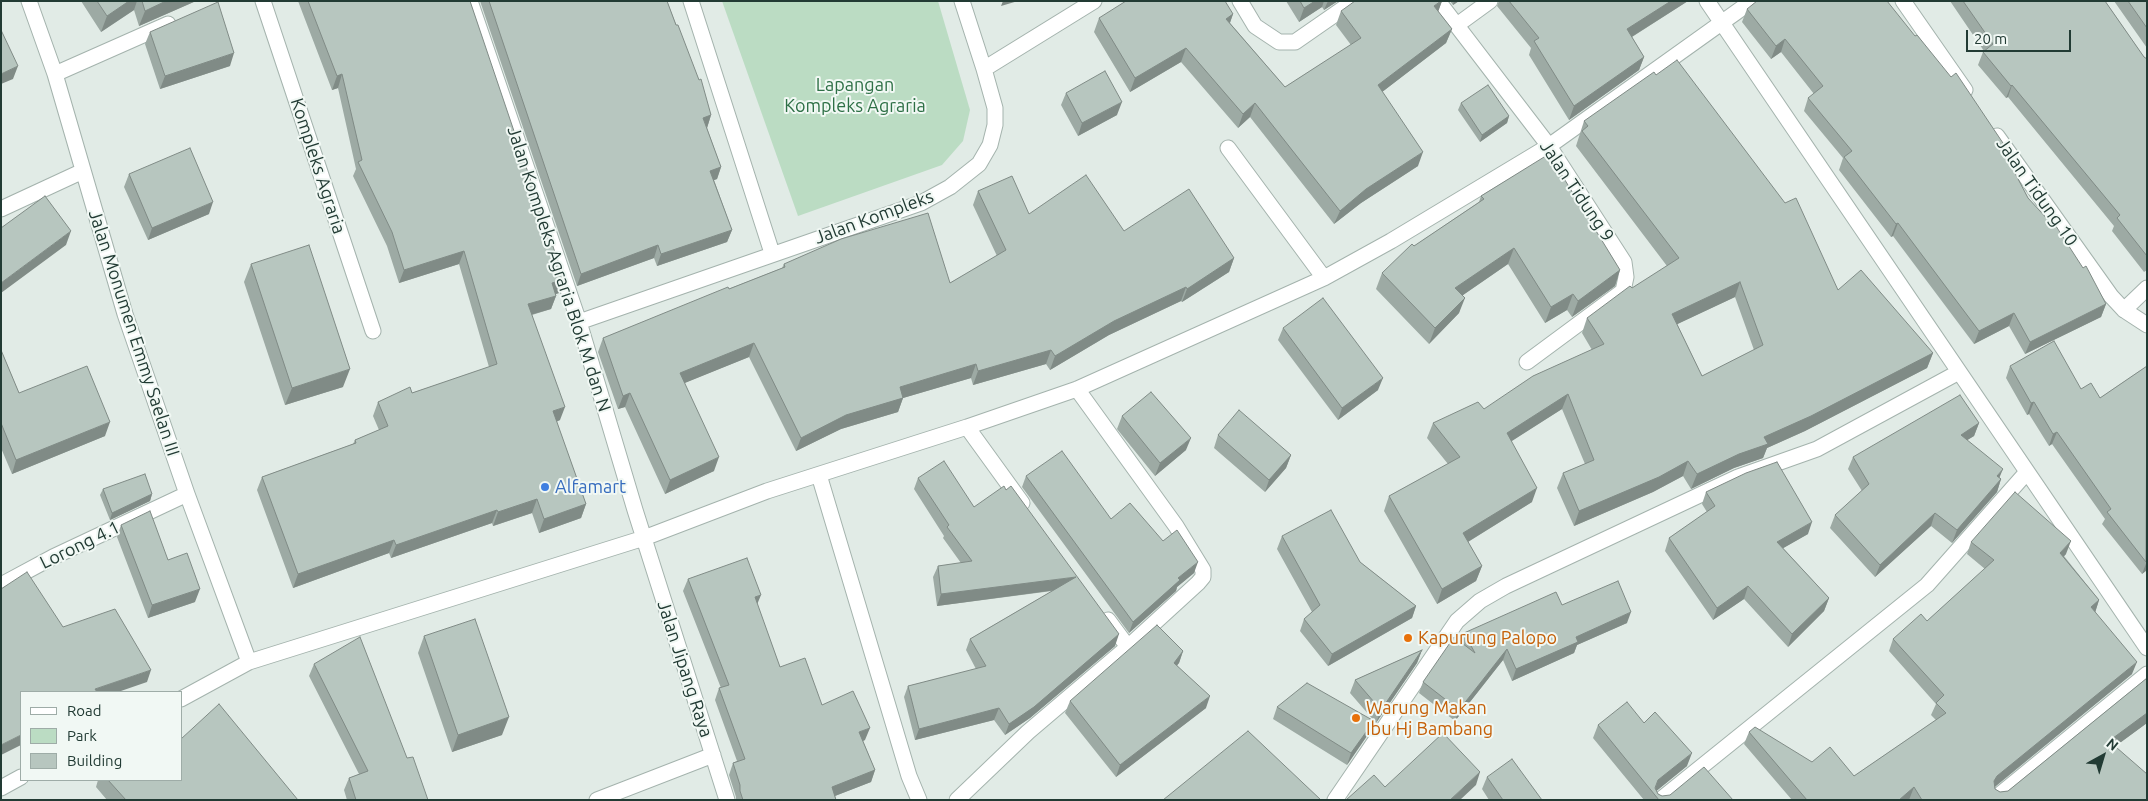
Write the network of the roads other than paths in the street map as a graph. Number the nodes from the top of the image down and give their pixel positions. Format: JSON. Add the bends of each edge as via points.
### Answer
{"nodes":[{"id":1,"x":29,"y":1,"type":"edge"},
{"id":2,"x":263,"y":1,"type":"edge"},
{"id":3,"x":470,"y":1,"type":"edge"},
{"id":4,"x":691,"y":1,"type":"edge"},
{"id":5,"x":962,"y":1,"type":"edge"},
{"id":6,"x":1094,"y":1,"type":"edge"},
{"id":7,"x":1240,"y":1,"type":"edge"},
{"id":8,"x":1354,"y":1,"type":"edge"},
{"id":9,"x":1438,"y":1,"type":"edge"},
{"id":10,"x":1490,"y":1,"type":"edge"},
{"id":11,"x":1707,"y":1,"type":"edge"},
{"id":12,"x":1752,"y":1,"type":"edge"},
{"id":13,"x":1903,"y":1,"type":"edge"},
{"id":14,"x":185,"y":16,"type":"edge"},
{"id":15,"x":1721,"y":23,"type":"junction"},
{"id":16,"x":1458,"y":25,"type":"junction"},
{"id":17,"x":984,"y":69,"type":"junction"},
{"id":18,"x":55,"y":74,"type":"junction"},
{"id":19,"x":1975,"y":104,"type":"edge"},
{"id":20,"x":1986,"y":120,"type":"edge"},
{"id":21,"x":1549,"y":146,"type":"junction"},
{"id":22,"x":1228,"y":148,"type":"dead end"},
{"id":23,"x":83,"y":171,"type":"junction"},
{"id":24,"x":1,"y":209,"type":"edge"},
{"id":25,"x":772,"y":254,"type":"junction"},
{"id":26,"x":1324,"y":278,"type":"junction"},
{"id":27,"x":2147,"y":288,"type":"edge"},
{"id":28,"x":2124,"y":310,"type":"junction"},
{"id":29,"x":579,"y":322,"type":"junction"},
{"id":30,"x":2147,"y":325,"type":"edge"},
{"id":31,"x":373,"y":330,"type":"dead end"},
{"id":32,"x":1527,"y":362,"type":"dead end"},
{"id":33,"x":1959,"y":372,"type":"junction"},
{"id":34,"x":1077,"y":389,"type":"junction"},
{"id":35,"x":967,"y":427,"type":"junction"},
{"id":36,"x":2027,"y":472,"type":"junction"},
{"id":37,"x":819,"y":475,"type":"junction"},
{"id":38,"x":187,"y":494,"type":"junction"},
{"id":39,"x":1030,"y":514,"type":"edge"},
{"id":40,"x":644,"y":538,"type":"junction"},
{"id":41,"x":1,"y":585,"type":"edge"},
{"id":42,"x":1099,"y":608,"type":"edge"},
{"id":43,"x":1128,"y":647,"type":"junction"},
{"id":44,"x":2147,"y":648,"type":"edge"},
{"id":45,"x":249,"y":662,"type":"junction"},
{"id":46,"x":2147,"y":674,"type":"edge"},
{"id":47,"x":182,"y":698,"type":"edge"},
{"id":48,"x":712,"y":755,"type":"junction"},
{"id":49,"x":20,"y":778,"type":"edge"},
{"id":50,"x":1,"y":788,"type":"edge"},
{"id":51,"x":1998,"y":796,"type":"edge"},
{"id":52,"x":597,"y":800,"type":"edge"},
{"id":53,"x":727,"y":800,"type":"edge"},
{"id":54,"x":919,"y":800,"type":"edge"},
{"id":55,"x":957,"y":800,"type":"edge"},
{"id":56,"x":1335,"y":800,"type":"edge"},
{"id":57,"x":1660,"y":800,"type":"edge"}],
"edges":[{"from":1,"to":18,"type":"street","name":"Jalan Monumen Emmy Saelan III"},
{"from":2,"to":31,"type":"street","name":"Kompleks Agraria"},
{"from":3,"to":29,"type":"street","name":"Jalan Kompleks Agraria Blok M dan N"},
{"from":4,"to":25,"type":"street"},
{"from":5,"to":17,"type":"street","name":"Jalan Kompleks"},
{"from":6,"to":17,"type":"street"},
{"from":7,"to":8,"type":"street","via":[[1255,26],[1279,42],[1295,42]]},
{"from":9,"to":16,"type":"street","name":"Jalan Tidung 9"},
{"from":10,"to":16,"type":"street"},
{"from":11,"to":15,"type":"street"},
{"from":12,"to":15,"type":"street"},
{"from":13,"to":19,"type":"street"},
{"from":14,"to":18,"type":"street"},
{"from":15,"to":21,"type":"street"},
{"from":15,"to":33,"type":"street"},
{"from":16,"to":21,"type":"street","name":"Jalan Tidung 9"},
{"from":17,"to":25,"type":"street","name":"Jalan Kompleks","via":[[995,108],[996,125],[979,164],[921,203]]},
{"from":18,"to":23,"type":"street","name":"Jalan Monumen Emmy Saelan III"},
{"from":20,"to":28,"type":"street","name":"Jalan Tidung 10"},
{"from":21,"to":26,"type":"street"},
{"from":21,"to":32,"type":"street","name":"Jalan Tidung 9","via":[[1624,262],[1626,277],[1623,291]]},
{"from":22,"to":26,"type":"street"},
{"from":23,"to":24,"type":"street"},
{"from":23,"to":38,"type":"street","name":"Jalan Monumen Emmy Saelan III","via":[[125,314]]},
{"from":25,"to":29,"type":"street","name":"Jalan Kompleks"},
{"from":26,"to":34,"type":"street"},
{"from":27,"to":28,"type":"street"},
{"from":28,"to":30,"type":"street","name":"Jalan Tidung 10"},
{"from":29,"to":40,"type":"street","name":"Jalan Kompleks Agraria Blok M dan N"},
{"from":33,"to":36,"type":"street"},
{"from":33,"to":56,"type":"street","via":[[1817,449],[1738,477],[1480,601],[1458,621]]},
{"from":34,"to":35,"type":"street"},
{"from":34,"to":43,"type":"street","via":[[1176,526],[1203,570],[1198,583]]},
{"from":35,"to":37,"type":"street"},
{"from":35,"to":39,"type":"street"},
{"from":36,"to":44,"type":"street"},
{"from":36,"to":57,"type":"street","via":[[1927,585]]},
{"from":37,"to":40,"type":"street"},
{"from":37,"to":54,"type":"street"},
{"from":38,"to":41,"type":"street","name":"Lorong 4.1"},
{"from":38,"to":45,"type":"street","name":"Jalan Monumen Emmy Saelan III"},
{"from":40,"to":45,"type":"street"},
{"from":40,"to":48,"type":"street","name":"Jalan Jipang Raya"},
{"from":42,"to":43,"type":"street"},
{"from":43,"to":55,"type":"street","via":[[1028,732]]},
{"from":45,"to":47,"type":"street"},
{"from":46,"to":51,"type":"street"},
{"from":48,"to":52,"type":"street"},
{"from":48,"to":53,"type":"street","name":"Jalan Jipang Raya"},
{"from":49,"to":50,"type":"street"}]}
